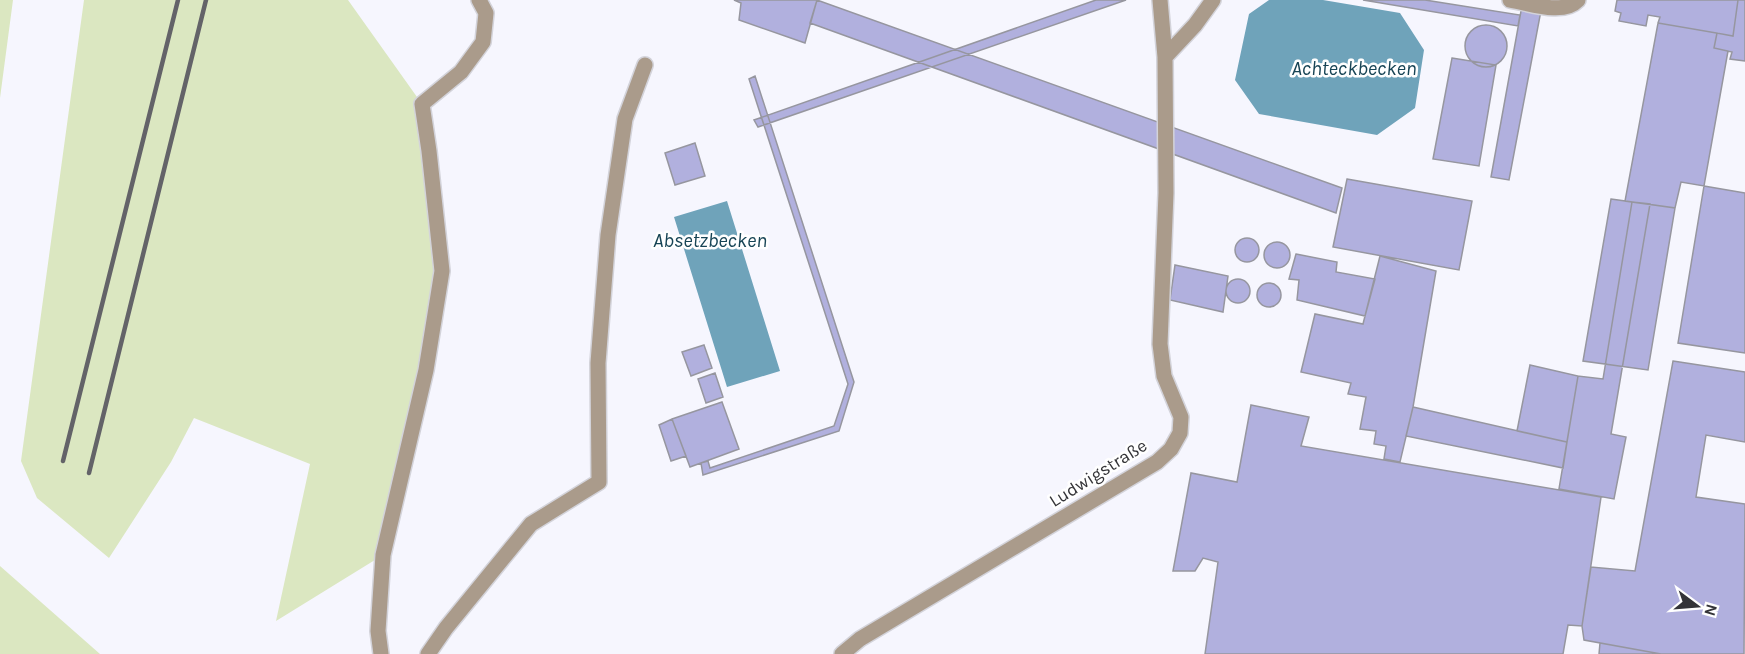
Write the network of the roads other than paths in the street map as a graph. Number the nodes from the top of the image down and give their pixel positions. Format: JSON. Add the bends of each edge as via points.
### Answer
{"nodes":[{"id":1,"x":479,"y":0,"type":"edge"},
{"id":2,"x":1160,"y":0,"type":"edge"},
{"id":3,"x":1213,"y":0,"type":"edge"},
{"id":4,"x":1510,"y":0,"type":"edge"},
{"id":5,"x":1578,"y":0,"type":"edge"},
{"id":6,"x":1166,"y":57,"type":"junction"},
{"id":7,"x":645,"y":65,"type":"dead end"},
{"id":8,"x":381,"y":654,"type":"edge"},
{"id":9,"x":428,"y":654,"type":"edge"},
{"id":10,"x":842,"y":654,"type":"edge"}],
"edges":[{"from":1,"to":8,"type":"lane","via":[[486,13],[483,42],[460,72],[422,104],[442,272],[426,370],[383,555],[378,631]]},
{"from":2,"to":6,"type":"lane","name":"Ludwigstraße"},
{"from":3,"to":6,"type":"lane"},
{"from":4,"to":5,"type":"lane","via":[[1557,8]]},
{"from":6,"to":10,"type":"lane","name":"Ludwigstraße","via":[[1160,344],[1164,376],[1181,417],[1180,433],[1157,462],[860,639]]},
{"from":7,"to":9,"type":"lane","via":[[625,119],[609,234],[598,363],[599,482],[531,524]]}]}
